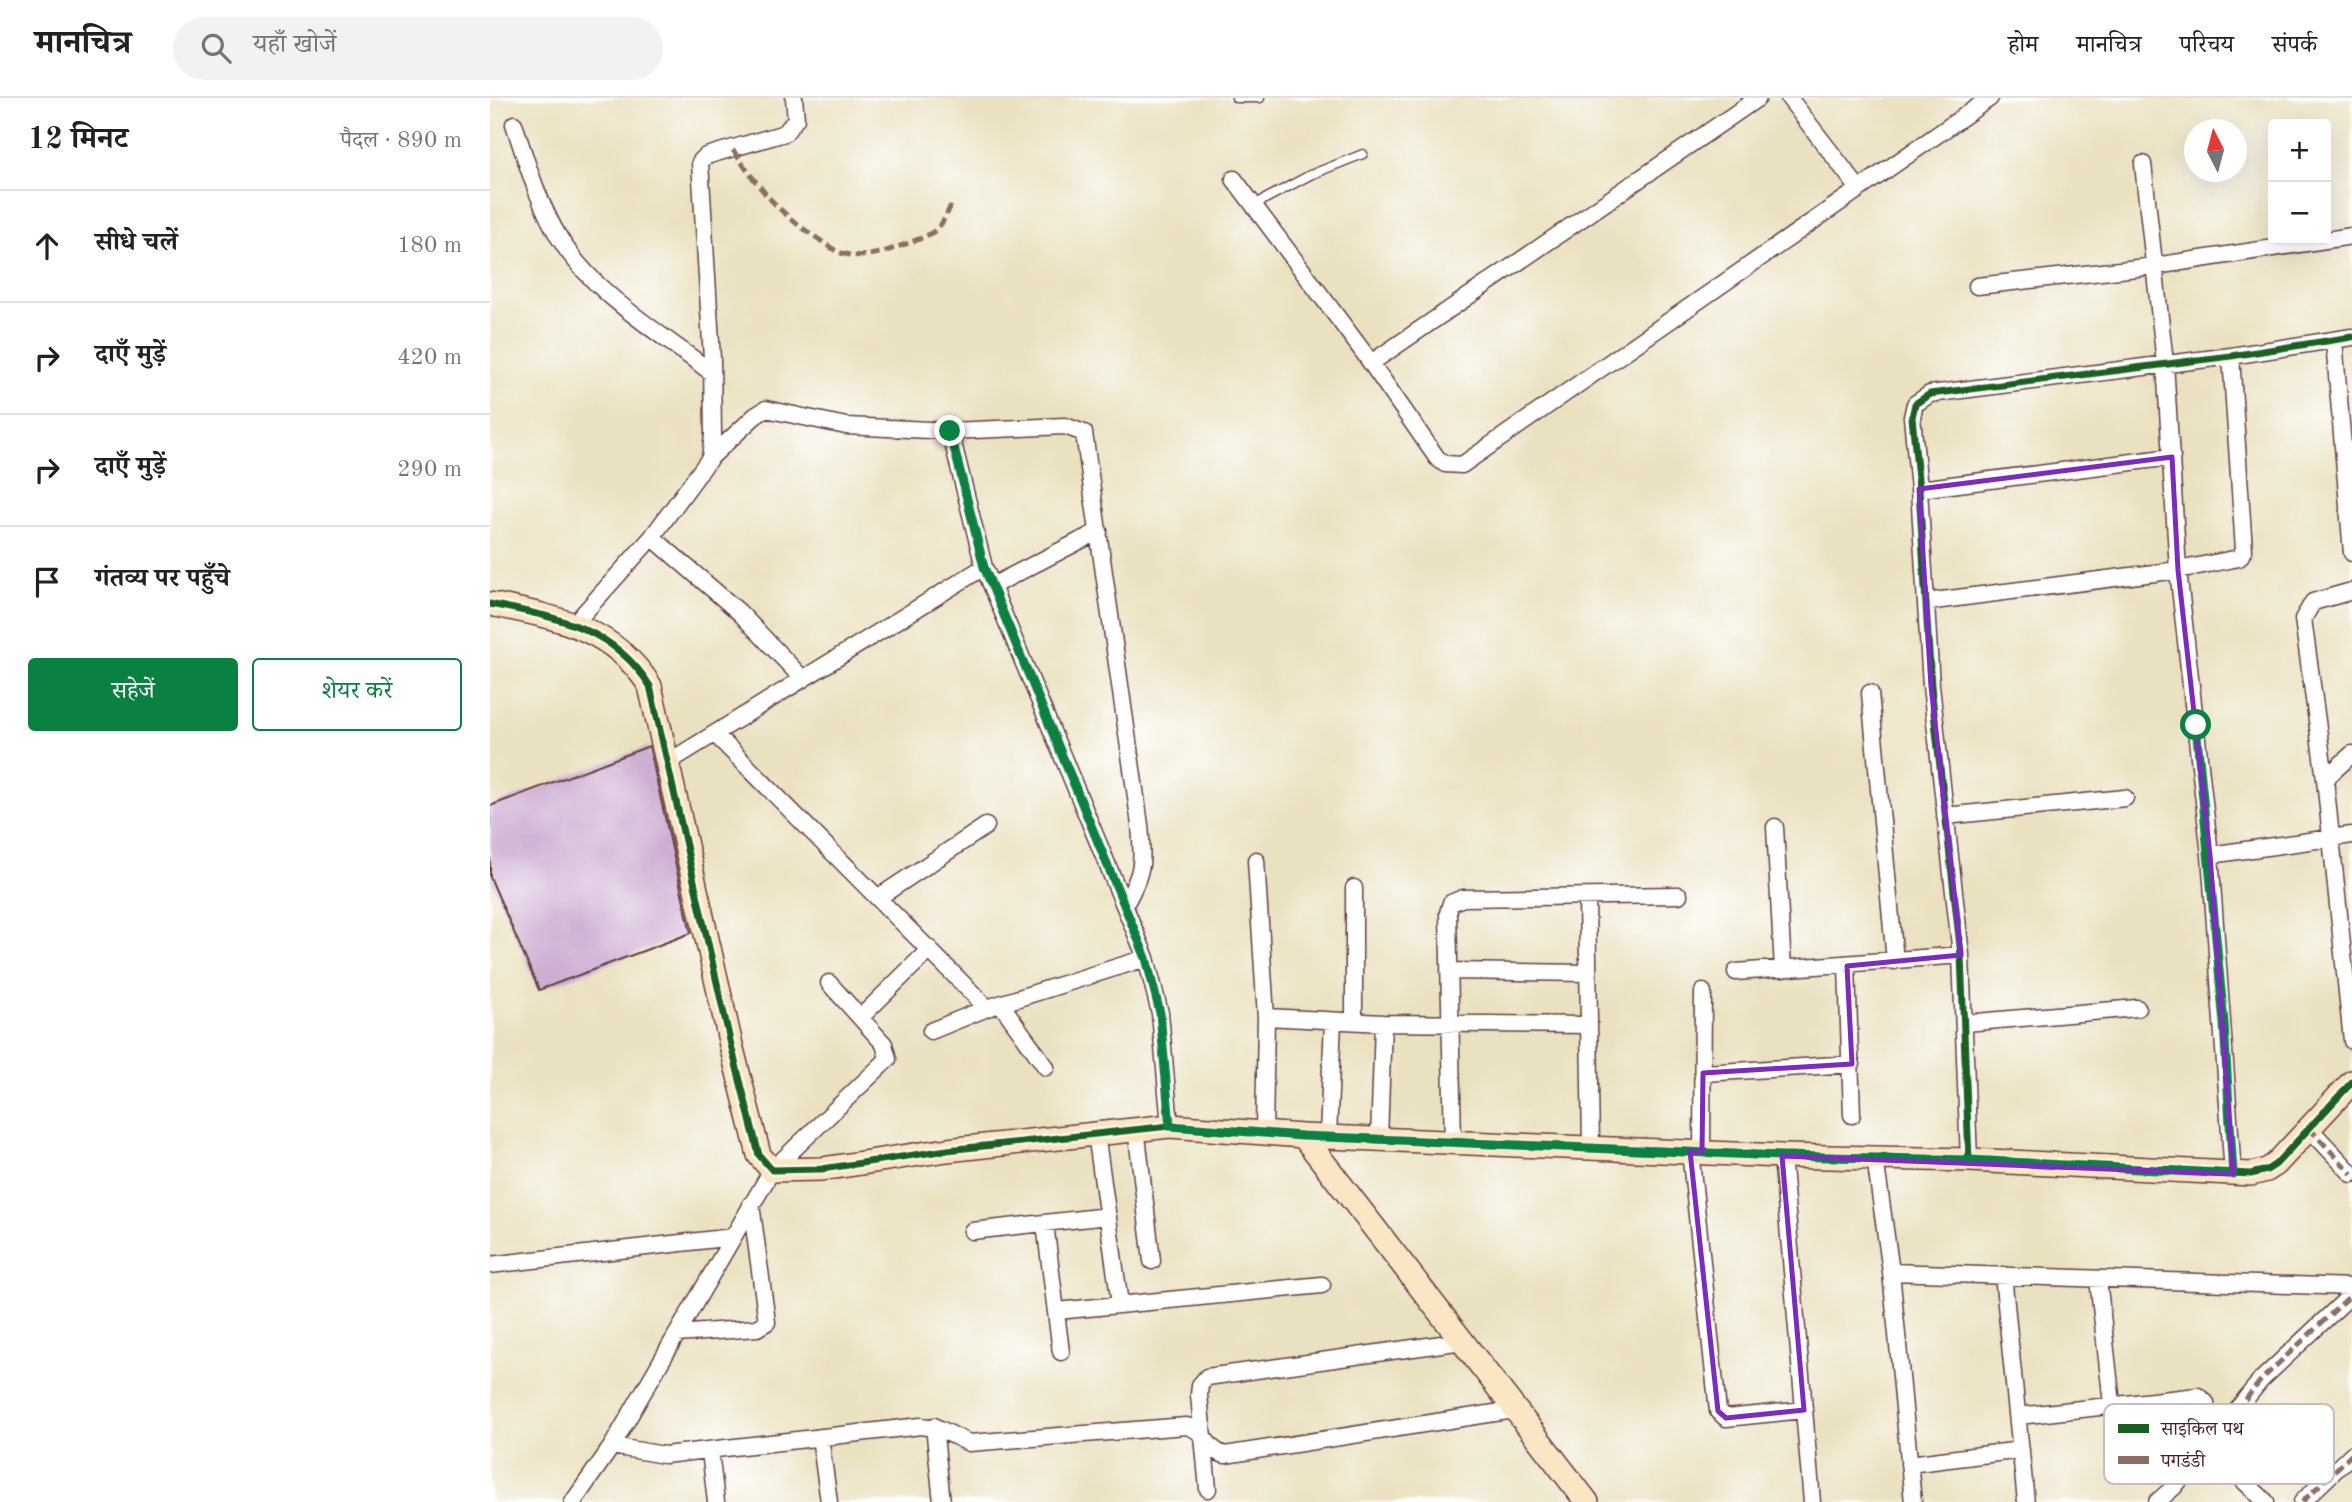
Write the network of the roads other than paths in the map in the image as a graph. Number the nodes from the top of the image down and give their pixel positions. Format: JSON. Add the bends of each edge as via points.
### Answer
{"nodes":[{"id":1,"x":794,"y":98,"type":"edge"},
{"id":2,"x":1236,"y":98,"type":"edge"},
{"id":3,"x":1260,"y":98,"type":"edge"},
{"id":4,"x":1759,"y":98,"type":"edge"},
{"id":5,"x":1789,"y":98,"type":"edge"},
{"id":6,"x":1990,"y":98,"type":"edge"},
{"id":7,"x":514,"y":124,"type":"dead end"},
{"id":8,"x":1363,"y":154,"type":"dead end"},
{"id":9,"x":2143,"y":164,"type":"dead end"},
{"id":10,"x":1234,"y":178,"type":"dead end"},
{"id":11,"x":1859,"y":189,"type":"junction"},
{"id":12,"x":1254,"y":205,"type":"junction"},
{"id":13,"x":2352,"y":236,"type":"edge"},
{"id":14,"x":2155,"y":266,"type":"junction"},
{"id":15,"x":1977,"y":286,"type":"dead end"},
{"id":16,"x":2352,"y":337,"type":"edge"},
{"id":17,"x":2334,"y":340,"type":"junction"},
{"id":18,"x":2231,"y":356,"type":"junction"},
{"id":19,"x":1371,"y":363,"type":"junction"},
{"id":20,"x":2165,"y":363,"type":"junction"},
{"id":21,"x":712,"y":373,"type":"junction"},
{"id":22,"x":950,"y":431,"type":"junction"},
{"id":23,"x":2172,"y":457,"type":"junction"},
{"id":24,"x":710,"y":458,"type":"junction"},
{"id":25,"x":1919,"y":489,"type":"junction"},
{"id":26,"x":1099,"y":531,"type":"junction"},
{"id":27,"x":652,"y":537,"type":"junction"},
{"id":28,"x":2352,"y":552,"type":"edge"},
{"id":29,"x":984,"y":567,"type":"junction"},
{"id":30,"x":2178,"y":570,"type":"junction"},
{"id":31,"x":992,"y":586,"type":"junction"},
{"id":32,"x":2352,"y":590,"type":"edge"},
{"id":33,"x":1926,"y":602,"type":"junction"},
{"id":34,"x":490,"y":604,"type":"edge"},
{"id":35,"x":575,"y":623,"type":"junction"},
{"id":36,"x":803,"y":679,"type":"junction"},
{"id":37,"x":1870,"y":693,"type":"dead end"},
{"id":38,"x":715,"y":734,"type":"junction"},
{"id":39,"x":2352,"y":754,"type":"edge"},
{"id":40,"x":667,"y":762,"type":"junction"},
{"id":41,"x":2325,"y":779,"type":"junction"},
{"id":42,"x":2125,"y":798,"type":"dead end"},
{"id":43,"x":1945,"y":817,"type":"junction"},
{"id":44,"x":986,"y":826,"type":"dead end"},
{"id":45,"x":1775,"y":827,"type":"dead end"},
{"id":46,"x":2352,"y":835,"type":"edge"},
{"id":47,"x":2330,"y":838,"type":"junction"},
{"id":48,"x":2210,"y":855,"type":"junction"},
{"id":49,"x":1256,"y":860,"type":"dead end"},
{"id":50,"x":1354,"y":888,"type":"dead end"},
{"id":51,"x":1679,"y":895,"type":"dead end"},
{"id":52,"x":879,"y":897,"type":"junction"},
{"id":53,"x":1587,"y":898,"type":"junction"},
{"id":54,"x":1126,"y":903,"type":"junction"},
{"id":55,"x":930,"y":949,"type":"junction"},
{"id":56,"x":1961,"y":955,"type":"junction"},
{"id":57,"x":1146,"y":958,"type":"junction"},
{"id":58,"x":1895,"y":961,"type":"junction"},
{"id":59,"x":1847,"y":966,"type":"junction"},
{"id":60,"x":1783,"y":969,"type":"junction"},
{"id":61,"x":1449,"y":971,"type":"junction"},
{"id":62,"x":1736,"y":972,"type":"dead end"},
{"id":63,"x":1588,"y":973,"type":"junction"},
{"id":64,"x":829,"y":983,"type":"dead end"},
{"id":65,"x":1703,"y":992,"type":"dead end"},
{"id":66,"x":994,"y":1006,"type":"junction"},
{"id":67,"x":2137,"y":1008,"type":"dead end"},
{"id":68,"x":862,"y":1016,"type":"junction"},
{"id":69,"x":1266,"y":1017,"type":"junction"},
{"id":70,"x":1333,"y":1021,"type":"junction"},
{"id":71,"x":1354,"y":1021,"type":"junction"},
{"id":72,"x":1383,"y":1023,"type":"junction"},
{"id":73,"x":1965,"y":1023,"type":"junction"},
{"id":74,"x":1450,"y":1024,"type":"junction"},
{"id":75,"x":1588,"y":1025,"type":"junction"},
{"id":76,"x":931,"y":1031,"type":"dead end"},
{"id":77,"x":2352,"y":1041,"type":"edge"},
{"id":78,"x":1852,"y":1064,"type":"junction"},
{"id":79,"x":1046,"y":1067,"type":"dead end"},
{"id":80,"x":1703,"y":1073,"type":"junction"},
{"id":81,"x":2352,"y":1082,"type":"edge"},
{"id":82,"x":1852,"y":1115,"type":"dead end"},
{"id":83,"x":1170,"y":1126,"type":"junction"},
{"id":84,"x":1136,"y":1128,"type":"junction"},
{"id":85,"x":2309,"y":1128,"type":"junction"},
{"id":86,"x":1096,"y":1133,"type":"junction"},
{"id":87,"x":1264,"y":1133,"type":"junction"},
{"id":88,"x":1303,"y":1136,"type":"junction"},
{"id":89,"x":1328,"y":1136,"type":"junction"},
{"id":90,"x":1379,"y":1139,"type":"junction"},
{"id":91,"x":1453,"y":1142,"type":"junction"},
{"id":92,"x":1591,"y":1146,"type":"junction"},
{"id":93,"x":1696,"y":1151,"type":"junction"},
{"id":94,"x":1782,"y":1156,"type":"junction"},
{"id":95,"x":1875,"y":1158,"type":"junction"},
{"id":96,"x":1969,"y":1160,"type":"junction"},
{"id":97,"x":772,"y":1170,"type":"junction"},
{"id":98,"x":2233,"y":1174,"type":"junction"},
{"id":99,"x":2352,"y":1174,"type":"edge"},
{"id":100,"x":751,"y":1205,"type":"junction"},
{"id":101,"x":1108,"y":1216,"type":"junction"},
{"id":102,"x":1045,"y":1224,"type":"junction"},
{"id":103,"x":972,"y":1231,"type":"dead end"},
{"id":104,"x":733,"y":1237,"type":"junction"},
{"id":105,"x":1152,"y":1261,"type":"dead end"},
{"id":106,"x":490,"y":1265,"type":"edge"},
{"id":107,"x":1891,"y":1272,"type":"junction"},
{"id":108,"x":2003,"y":1275,"type":"junction"},
{"id":109,"x":2098,"y":1279,"type":"junction"},
{"id":110,"x":1322,"y":1285,"type":"dead end"},
{"id":111,"x":2352,"y":1287,"type":"edge"},
{"id":112,"x":2352,"y":1294,"type":"edge"},
{"id":113,"x":1120,"y":1304,"type":"junction"},
{"id":114,"x":1057,"y":1311,"type":"junction"},
{"id":115,"x":677,"y":1334,"type":"junction"},
{"id":116,"x":1463,"y":1341,"type":"junction"},
{"id":117,"x":1061,"y":1352,"type":"dead end"},
{"id":118,"x":2112,"y":1404,"type":"joint"},
{"id":119,"x":2206,"y":1404,"type":"edge"},
{"id":120,"x":2242,"y":1404,"type":"edge"},
{"id":121,"x":2104,"y":1405,"type":"edge"},
{"id":122,"x":1514,"y":1410,"type":"junction"},
{"id":123,"x":1804,"y":1410,"type":"junction"},
{"id":124,"x":2018,"y":1416,"type":"junction"},
{"id":125,"x":934,"y":1426,"type":"junction"},
{"id":126,"x":1200,"y":1432,"type":"junction"},
{"id":127,"x":820,"y":1437,"type":"junction"},
{"id":128,"x":612,"y":1446,"type":"junction"},
{"id":129,"x":2021,"y":1450,"type":"junction"},
{"id":130,"x":710,"y":1451,"type":"junction"},
{"id":131,"x":2352,"y":1454,"type":"edge"},
{"id":132,"x":1909,"y":1464,"type":"junction"},
{"id":133,"x":2334,"y":1471,"type":"edge"},
{"id":134,"x":2177,"y":1484,"type":"edge"},
{"id":135,"x":2247,"y":1484,"type":"edge"},
{"id":136,"x":2321,"y":1484,"type":"edge"},
{"id":137,"x":1208,"y":1489,"type":"dead end"},
{"id":138,"x":579,"y":1498,"type":"edge"},
{"id":139,"x":716,"y":1502,"type":"edge"},
{"id":140,"x":829,"y":1502,"type":"edge"},
{"id":141,"x":942,"y":1502,"type":"edge"},
{"id":142,"x":1587,"y":1502,"type":"edge"},
{"id":143,"x":1812,"y":1502,"type":"edge"},
{"id":144,"x":1913,"y":1502,"type":"edge"},
{"id":145,"x":2026,"y":1502,"type":"edge"},
{"id":146,"x":2157,"y":1502,"type":"edge"},
{"id":147,"x":2266,"y":1502,"type":"edge"},
{"id":148,"x":2302,"y":1502,"type":"edge"}],
"edges":[{"from":1,"to":21,"type":"street","via":[[796,120],[785,133],[706,156],[700,162]]},
{"from":2,"to":3,"type":"lane"},
{"from":4,"to":19,"type":"street"},
{"from":5,"to":11,"type":"street"},
{"from":6,"to":11,"type":"street"},
{"from":7,"to":21,"type":"street","via":[[544,210],[561,242],[610,295]]},
{"from":8,"to":12,"type":"lane"},
{"from":9,"to":14,"type":"street"},
{"from":10,"to":12,"type":"street"},
{"from":11,"to":19,"type":"street","via":[[1462,466],[1437,458]]},
{"from":12,"to":19,"type":"street"},
{"from":13,"to":14,"type":"street"},
{"from":14,"to":15,"type":"street"},
{"from":14,"to":20,"type":"street"},
{"from":16,"to":17,"type":"street"},
{"from":17,"to":18,"type":"street"},
{"from":17,"to":28,"type":"street"},
{"from":18,"to":20,"type":"street"},
{"from":18,"to":30,"type":"street","via":[[2244,550],[2232,561]]},
{"from":20,"to":23,"type":"street"},
{"from":20,"to":25,"type":"street","via":[[1920,398],[1912,417]]},
{"from":21,"to":24,"type":"street"},
{"from":22,"to":24,"type":"street","via":[[846,426],[766,410]]},
{"from":22,"to":26,"type":"street","via":[[1079,429],[1086,439]]},
{"from":22,"to":29,"type":"street"},
{"from":23,"to":25,"type":"street"},
{"from":23,"to":30,"type":"street"},
{"from":24,"to":27,"type":"street"},
{"from":25,"to":33,"type":"street"},
{"from":26,"to":31,"type":"street"},
{"from":26,"to":54,"type":"street","via":[[1140,825],[1140,877]]},
{"from":27,"to":35,"type":"street"},
{"from":27,"to":36,"type":"street","via":[[739,612]]},
{"from":29,"to":31,"type":"street"},
{"from":29,"to":36,"type":"street"},
{"from":30,"to":33,"type":"street"},
{"from":30,"to":48,"type":"street"},
{"from":31,"to":54,"type":"street"},
{"from":32,"to":41,"type":"street","via":[[2313,602],[2304,614]]},
{"from":33,"to":43,"type":"street"},
{"from":34,"to":35,"type":"street"},
{"from":35,"to":40,"type":"street","via":[[617,649],[642,674],[655,697]]},
{"from":36,"to":38,"type":"street"},
{"from":37,"to":58,"type":"street"},
{"from":38,"to":40,"type":"street"},
{"from":38,"to":52,"type":"street"},
{"from":39,"to":41,"type":"street"},
{"from":40,"to":97,"type":"street","via":[[759,1155]]},
{"from":41,"to":47,"type":"street"},
{"from":42,"to":43,"type":"street"},
{"from":43,"to":56,"type":"street"},
{"from":44,"to":52,"type":"street"},
{"from":45,"to":60,"type":"street"},
{"from":46,"to":47,"type":"street"},
{"from":47,"to":48,"type":"street"},
{"from":47,"to":77,"type":"street"},
{"from":48,"to":98,"type":"street"},
{"from":49,"to":69,"type":"street"},
{"from":50,"to":71,"type":"street"},
{"from":51,"to":53,"type":"street"},
{"from":52,"to":55,"type":"street"},
{"from":53,"to":61,"type":"street","via":[[1455,899],[1448,913]]},
{"from":53,"to":63,"type":"street"},
{"from":54,"to":57,"type":"street"},
{"from":55,"to":66,"type":"street"},
{"from":55,"to":68,"type":"street"},
{"from":56,"to":58,"type":"street"},
{"from":56,"to":73,"type":"street"},
{"from":57,"to":66,"type":"street"},
{"from":57,"to":83,"type":"street","via":[[1160,1013]]},
{"from":58,"to":59,"type":"street"},
{"from":59,"to":60,"type":"street"},
{"from":59,"to":78,"type":"street"},
{"from":60,"to":62,"type":"street"},
{"from":61,"to":63,"type":"street"},
{"from":61,"to":74,"type":"street"},
{"from":63,"to":75,"type":"street"},
{"from":64,"to":68,"type":"street"},
{"from":65,"to":80,"type":"street"},
{"from":66,"to":76,"type":"street"},
{"from":66,"to":79,"type":"street"},
{"from":67,"to":73,"type":"street"},
{"from":68,"to":97,"type":"street","via":[[888,1049],[888,1059]]},
{"from":69,"to":70,"type":"street"},
{"from":69,"to":87,"type":"street"},
{"from":70,"to":71,"type":"street"},
{"from":70,"to":89,"type":"street"},
{"from":71,"to":72,"type":"street"},
{"from":72,"to":74,"type":"street"},
{"from":72,"to":90,"type":"street"},
{"from":73,"to":96,"type":"street"},
{"from":74,"to":75,"type":"street"},
{"from":74,"to":91,"type":"street"},
{"from":75,"to":92,"type":"street"},
{"from":78,"to":80,"type":"street"},
{"from":78,"to":82,"type":"street"},
{"from":80,"to":93,"type":"street"},
{"from":81,"to":85,"type":"street"},
{"from":83,"to":84,"type":"street"},
{"from":83,"to":87,"type":"street"},
{"from":84,"to":86,"type":"street"},
{"from":84,"to":105,"type":"street"},
{"from":85,"to":98,"type":"street","via":[[2267,1170]]},
{"from":85,"to":99,"type":"street"},
{"from":86,"to":97,"type":"street","via":[[822,1169]]},
{"from":86,"to":101,"type":"street"},
{"from":87,"to":88,"type":"street"},
{"from":88,"to":89,"type":"street"},
{"from":88,"to":116,"type":"street"},
{"from":89,"to":90,"type":"street"},
{"from":90,"to":91,"type":"street"},
{"from":91,"to":92,"type":"street"},
{"from":92,"to":93,"type":"street"},
{"from":93,"to":94,"type":"street"},
{"from":93,"to":123,"type":"street","via":[[1719,1414],[1726,1418]]},
{"from":94,"to":95,"type":"street"},
{"from":94,"to":123,"type":"street"},
{"from":95,"to":96,"type":"street"},
{"from":95,"to":107,"type":"street"},
{"from":96,"to":98,"type":"street"},
{"from":97,"to":100,"type":"street"},
{"from":100,"to":104,"type":"street"},
{"from":100,"to":115,"type":"street","via":[[767,1322],[757,1328]]},
{"from":101,"to":102,"type":"street"},
{"from":101,"to":113,"type":"street"},
{"from":102,"to":103,"type":"street"},
{"from":102,"to":114,"type":"street"},
{"from":104,"to":106,"type":"street"},
{"from":104,"to":115,"type":"street"},
{"from":107,"to":108,"type":"street"},
{"from":107,"to":132,"type":"street"},
{"from":108,"to":109,"type":"street"},
{"from":108,"to":124,"type":"street"},
{"from":109,"to":111,"type":"street"},
{"from":109,"to":118,"type":"street"},
{"from":110,"to":113,"type":"street"},
{"from":112,"to":120,"type":"street"},
{"from":113,"to":114,"type":"street"},
{"from":114,"to":117,"type":"street"},
{"from":115,"to":128,"type":"street"},
{"from":116,"to":122,"type":"street"},
{"from":116,"to":126,"type":"street","via":[[1207,1377],[1200,1385]]},
{"from":118,"to":119,"type":"street","via":[[2190,1394]]},
{"from":121,"to":124,"type":"street"},
{"from":122,"to":126,"type":"street","via":[[1225,1455],[1213,1451]]},
{"from":122,"to":142,"type":"street"},
{"from":123,"to":143,"type":"street"},
{"from":124,"to":129,"type":"street"},
{"from":125,"to":126,"type":"street","via":[[969,1443],[1186,1426]]},
{"from":125,"to":127,"type":"street"},
{"from":125,"to":141,"type":"street"},
{"from":126,"to":137,"type":"street"},
{"from":127,"to":130,"type":"street"},
{"from":127,"to":140,"type":"street"},
{"from":128,"to":130,"type":"street","via":[[652,1455]]},
{"from":128,"to":138,"type":"street"},
{"from":129,"to":132,"type":"street"},
{"from":129,"to":145,"type":"street"},
{"from":130,"to":139,"type":"street"},
{"from":131,"to":133,"type":"street"},
{"from":132,"to":144,"type":"street"},
{"from":134,"to":146,"type":"street"},
{"from":135,"to":147,"type":"street"},
{"from":136,"to":148,"type":"street"}]}
